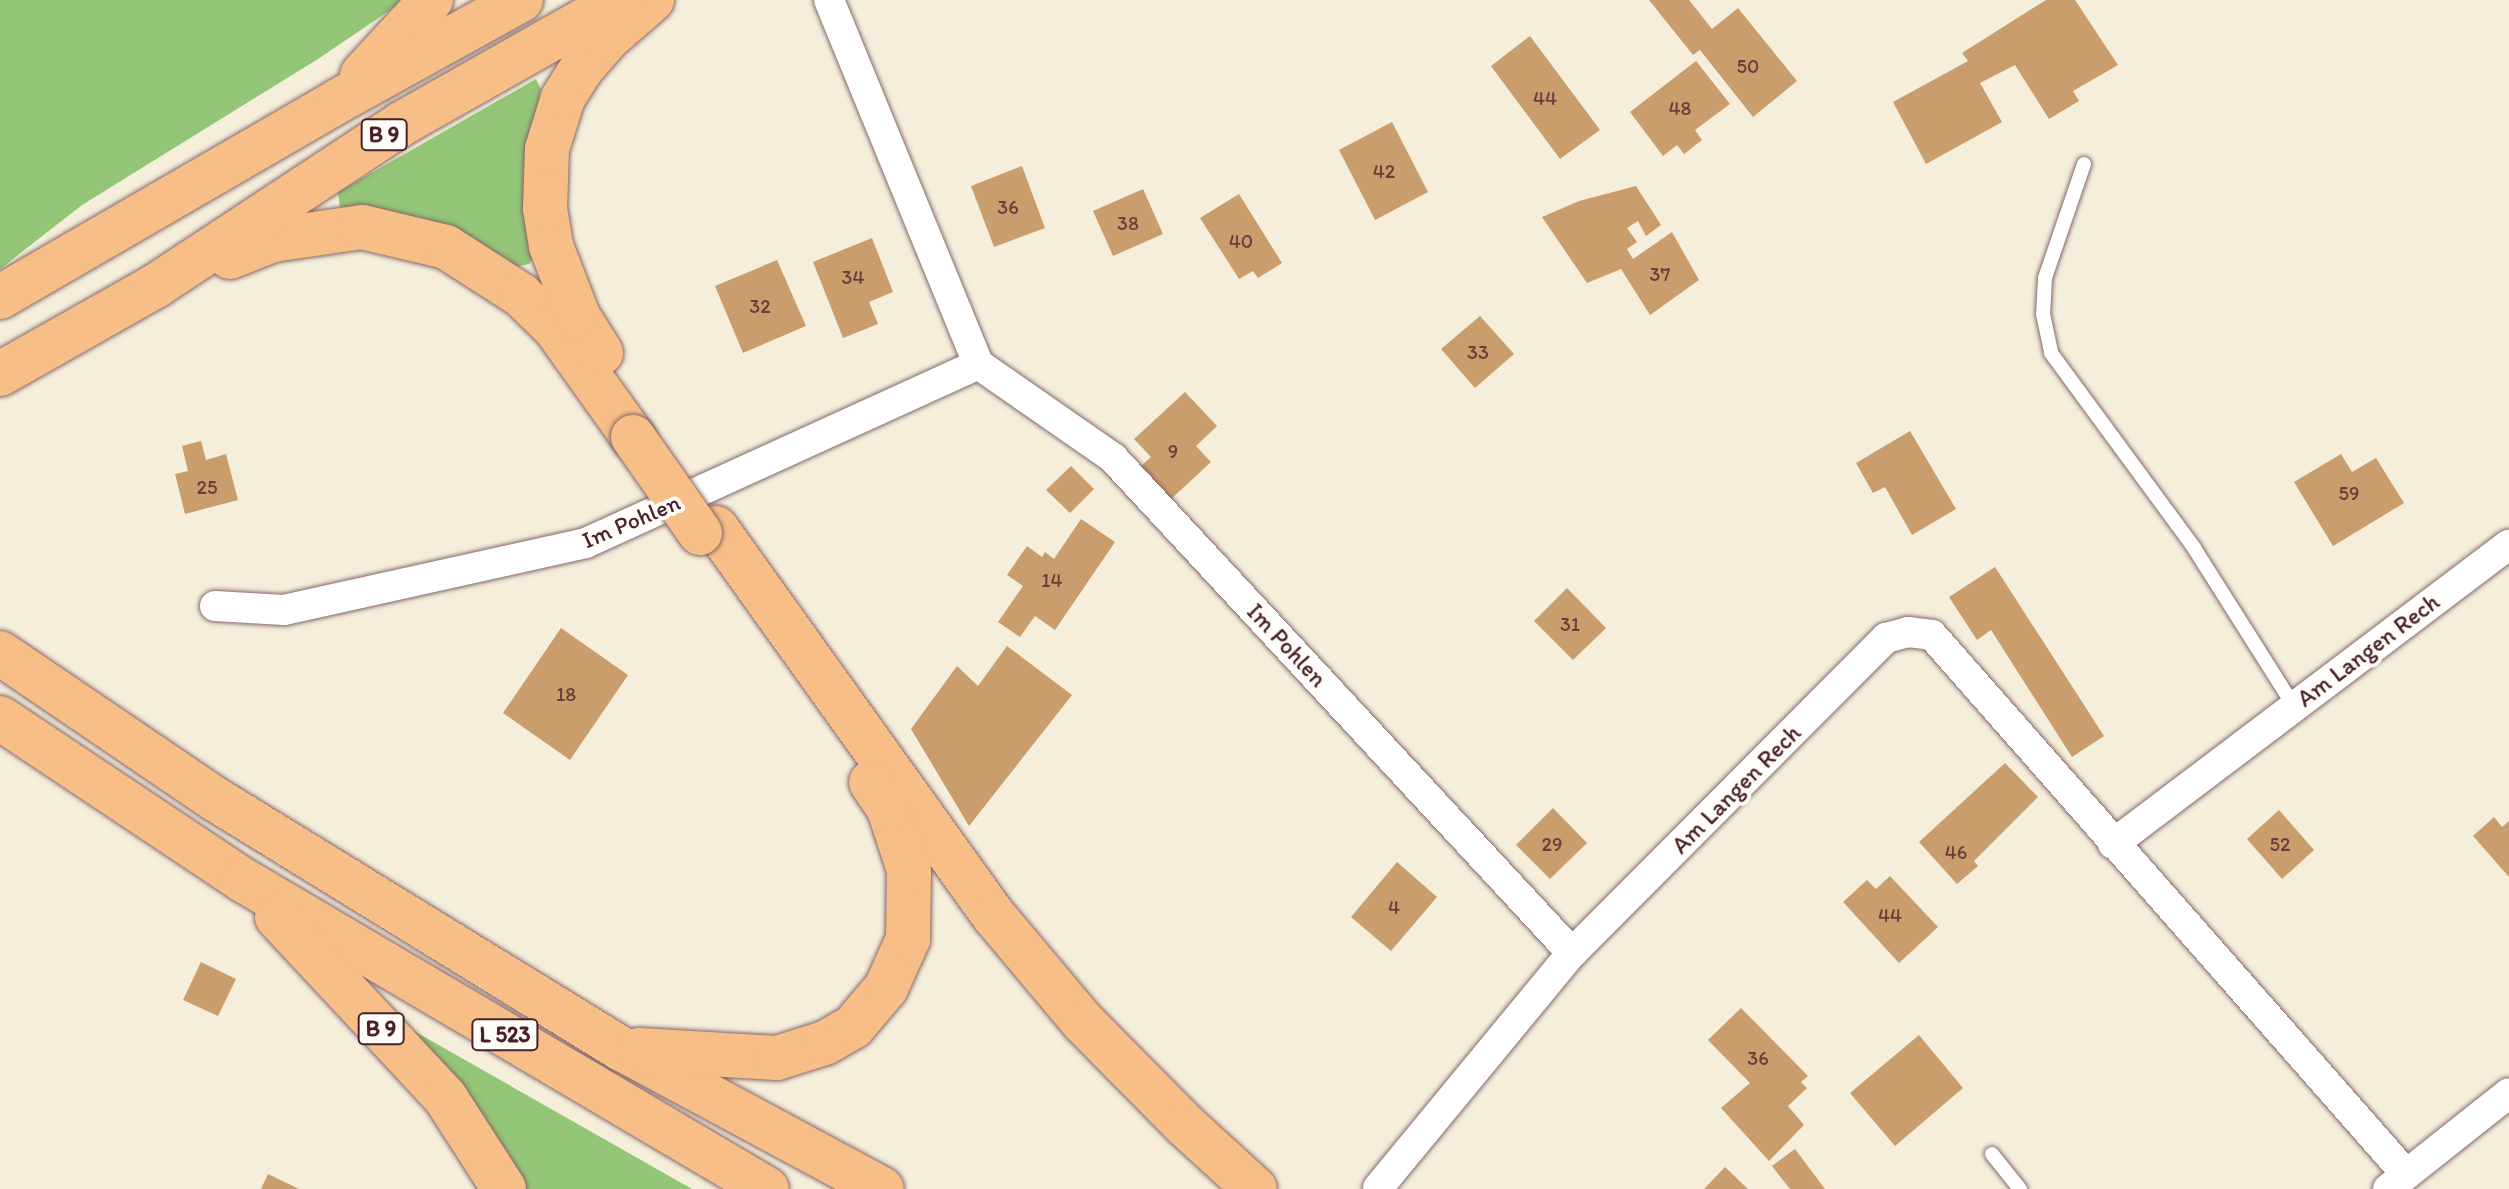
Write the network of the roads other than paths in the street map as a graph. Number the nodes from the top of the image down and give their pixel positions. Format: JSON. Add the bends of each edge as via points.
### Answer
{"nodes":[{"id":1,"x":431,"y":0,"type":"edge"},
{"id":2,"x":521,"y":0,"type":"edge"},
{"id":3,"x":620,"y":0,"type":"edge"},
{"id":4,"x":652,"y":0,"type":"edge"},
{"id":5,"x":835,"y":2,"type":"edge"},
{"id":6,"x":338,"y":101,"type":"junction"},
{"id":7,"x":2084,"y":164,"type":"dead end"},
{"id":8,"x":157,"y":285,"type":"junction"},
{"id":9,"x":0,"y":297,"type":"edge"},
{"id":10,"x":978,"y":364,"type":"junction"},
{"id":11,"x":0,"y":374,"type":"edge"},
{"id":12,"x":642,"y":435,"type":"junction"},
{"id":13,"x":708,"y":531,"type":"junction"},
{"id":14,"x":2509,"y":545,"type":"edge"},
{"id":15,"x":215,"y":606,"type":"dead end"},
{"id":16,"x":0,"y":653,"type":"edge"},
{"id":17,"x":2294,"y":706,"type":"junction"},
{"id":18,"x":0,"y":718,"type":"edge"},
{"id":19,"x":2113,"y":844,"type":"junction"},
{"id":20,"x":243,"y":880,"type":"junction"},
{"id":21,"x":1572,"y":953,"type":"junction"},
{"id":22,"x":622,"y":1049,"type":"junction"},
{"id":23,"x":2509,"y":1093,"type":"edge"},
{"id":24,"x":1992,"y":1154,"type":"dead end"},
{"id":25,"x":2397,"y":1182,"type":"edge"},
{"id":26,"x":1378,"y":1188,"type":"edge"},
{"id":27,"x":504,"y":1189,"type":"edge"},
{"id":28,"x":767,"y":1189,"type":"edge"},
{"id":29,"x":882,"y":1189,"type":"edge"},
{"id":30,"x":1255,"y":1189,"type":"edge"},
{"id":31,"x":2020,"y":1189,"type":"edge"}],
"edges":[{"from":1,"to":6,"type":"highway"},
{"from":2,"to":6,"type":"highway"},
{"from":3,"to":8,"type":"highway","number":"B 9","via":[[401,124]]},
{"from":4,"to":12,"type":"highway","via":[[606,40],[563,98],[547,149],[545,209],[551,246],[578,316]]},
{"from":5,"to":10,"type":"street"},
{"from":6,"to":9,"type":"highway"},
{"from":7,"to":17,"type":"lane","via":[[2045,278],[2043,314],[2051,353],[2194,548]]},
{"from":8,"to":11,"type":"highway","number":"B 9"},
{"from":8,"to":12,"type":"highway","via":[[273,240],[319,231],[362,227],[446,247],[521,295],[555,328]]},
{"from":10,"to":15,"type":"street","name":"Im Pohlen","via":[[586,543],[284,610]]},
{"from":10,"to":21,"type":"street","name":"Im Pohlen","via":[[1113,458]]},
{"from":12,"to":13,"type":"highway","bridge":true},
{"from":13,"to":22,"type":"highway","via":[[889,809],[909,870],[908,939],[886,988],[853,1027],[825,1043],[777,1058]]},
{"from":13,"to":30,"type":"highway","via":[[994,916],[1083,1022]]},
{"from":14,"to":17,"type":"street","name":"Am Langen Rech"},
{"from":16,"to":22,"type":"highway","number":"L 523","via":[[215,799]]},
{"from":17,"to":19,"type":"street","name":"Am Langen Rech"},
{"from":18,"to":20,"type":"highway","number":"B 9"},
{"from":19,"to":21,"type":"street","name":"Am Langen Rech","via":[[1932,635],[1908,632],[1886,638]]},
{"from":19,"to":25,"type":"street","name":"Am Langen Rech"},
{"from":20,"to":27,"type":"highway","number":"B 9","via":[[445,1097]]},
{"from":20,"to":28,"type":"highway","number":"L 523"},
{"from":21,"to":26,"type":"street","name":"Am Langen Rech"},
{"from":22,"to":29,"type":"highway","number":"L 523"},
{"from":23,"to":25,"type":"street"},
{"from":24,"to":31,"type":"lane"}]}
